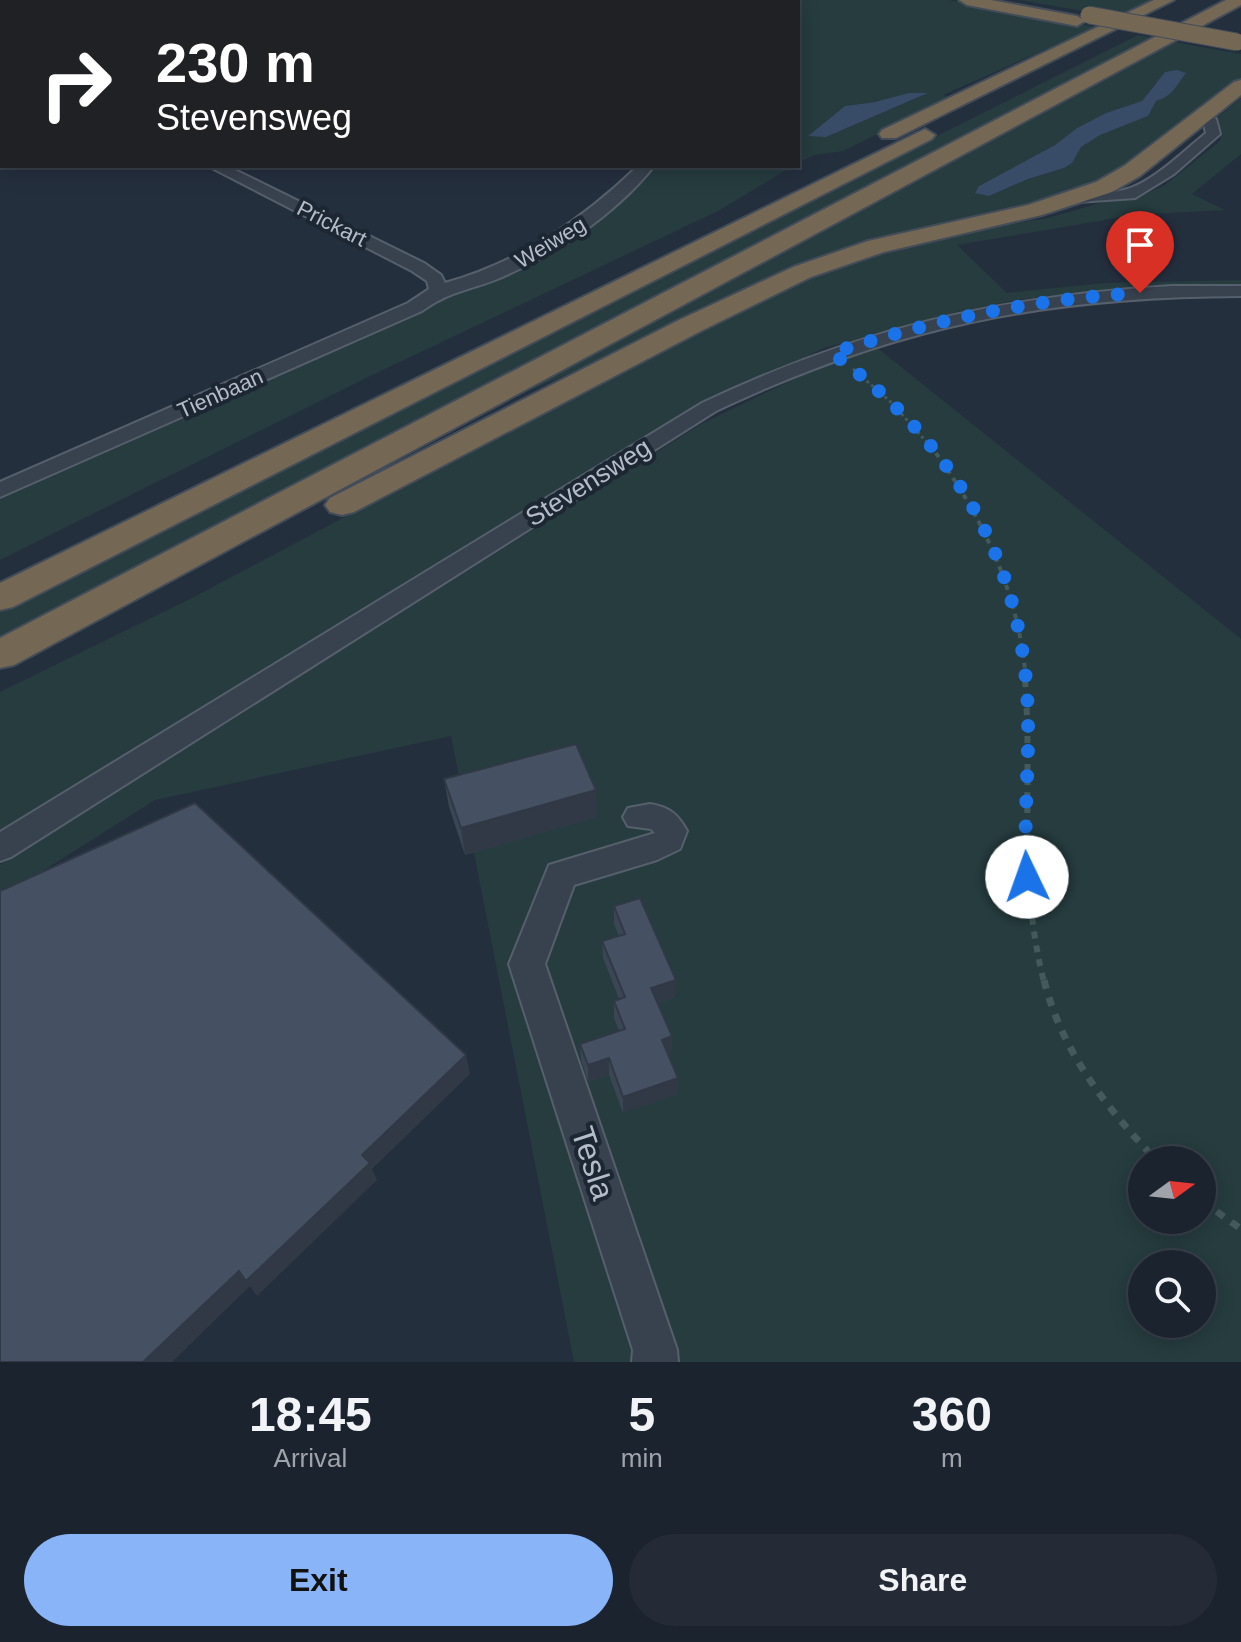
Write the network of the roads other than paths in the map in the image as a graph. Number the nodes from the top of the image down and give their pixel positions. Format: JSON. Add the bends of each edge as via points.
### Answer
{"nodes":[{"id":1,"x":967,"y":0,"type":"edge"},
{"id":2,"x":1004,"y":0,"type":"edge"},
{"id":3,"x":1238,"y":0,"type":"edge"},
{"id":4,"x":1174,"y":3,"type":"edge"},
{"id":5,"x":1083,"y":18,"type":"junction"},
{"id":6,"x":1236,"y":46,"type":"edge"},
{"id":7,"x":1241,"y":86,"type":"edge"},
{"id":8,"x":219,"y":168,"type":"edge"},
{"id":9,"x":645,"y":168,"type":"edge"},
{"id":10,"x":438,"y":291,"type":"junction"},
{"id":11,"x":1241,"y":291,"type":"edge"},
{"id":12,"x":0,"y":490,"type":"edge"},
{"id":13,"x":0,"y":571,"type":"edge"},
{"id":14,"x":0,"y":598,"type":"edge"},
{"id":15,"x":0,"y":655,"type":"edge"},
{"id":16,"x":0,"y":668,"type":"edge"},
{"id":17,"x":639,"y":817,"type":"dead end"},
{"id":18,"x":0,"y":848,"type":"edge"},
{"id":19,"x":655,"y":1362,"type":"edge"}],
"edges":[{"from":1,"to":5,"type":"highway"},
{"from":2,"to":5,"type":"highway"},
{"from":3,"to":15,"type":"highway"},
{"from":4,"to":13,"type":"highway","via":[[582,283]]},
{"from":4,"to":14,"type":"highway"},
{"from":5,"to":6,"type":"highway","bridge":true},
{"from":7,"to":16,"type":"highway","via":[[1132,171],[1078,197],[877,246],[802,272],[261,547]]},
{"from":8,"to":10,"type":"street","name":"Prickart","via":[[418,267],[435,279]]},
{"from":9,"to":10,"type":"street","name":"Weiweg","via":[[547,247],[486,277]]},
{"from":10,"to":12,"type":"street","name":"Tienbaan","via":[[415,307]]},
{"from":11,"to":18,"type":"street","name":"Stevensweg","via":[[1113,295],[999,309],[920,326],[779,373],[709,407]]},
{"from":17,"to":19,"type":"street","name":"Tesla","via":[[665,819],[669,840],[561,875],[527,964]]}]}
